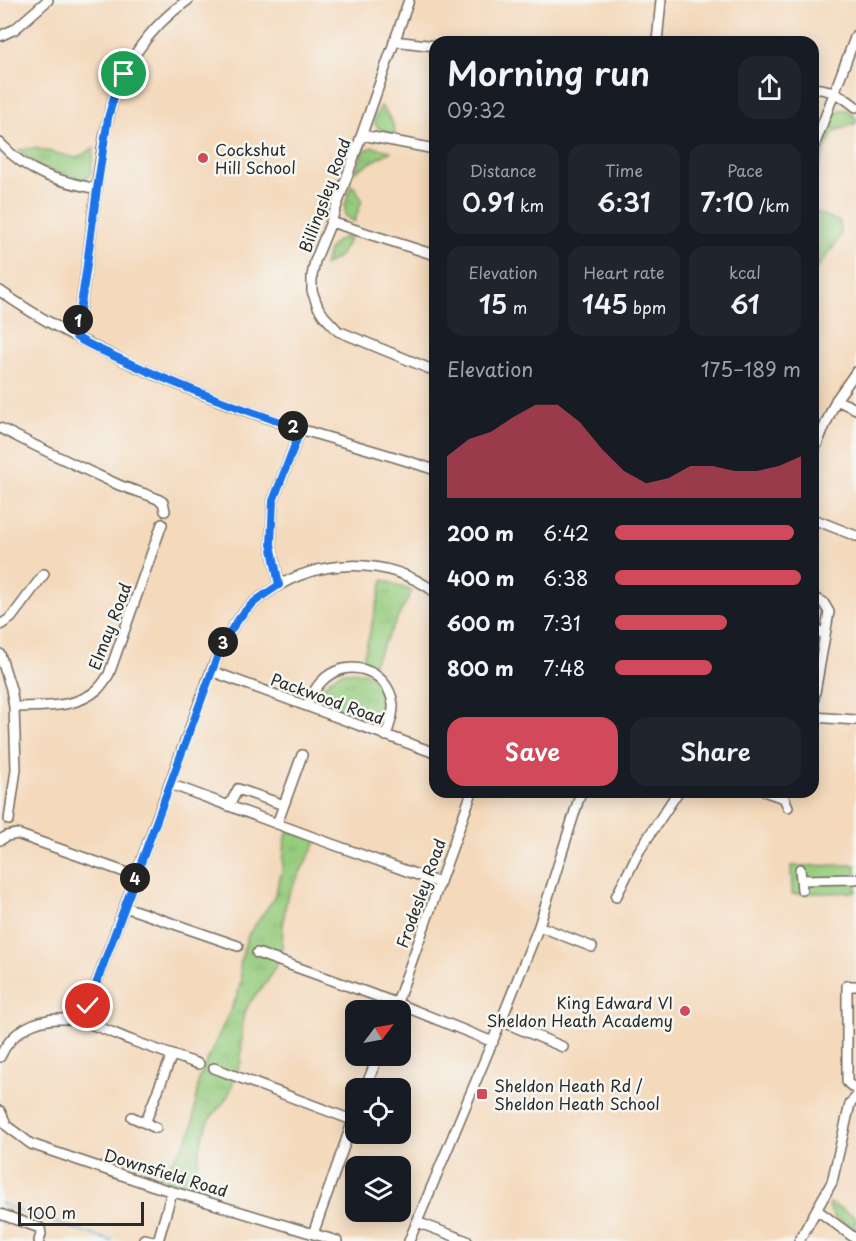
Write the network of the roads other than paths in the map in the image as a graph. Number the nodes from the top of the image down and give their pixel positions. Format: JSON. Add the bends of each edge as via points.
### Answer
{"nodes":[{"id":1,"x":48,"y":0,"type":"edge"},
{"id":2,"x":188,"y":0,"type":"edge"},
{"id":3,"x":409,"y":0,"type":"edge"},
{"id":4,"x":661,"y":0,"type":"edge"},
{"id":5,"x":856,"y":34,"type":"edge"},
{"id":6,"x":0,"y":36,"type":"edge"},
{"id":7,"x":658,"y":36,"type":"edge"},
{"id":8,"x":394,"y":41,"type":"junction"},
{"id":9,"x":429,"y":45,"type":"edge"},
{"id":10,"x":819,"y":88,"type":"edge"},
{"id":11,"x":835,"y":92,"type":"junction"},
{"id":12,"x":856,"y":108,"type":"edge"},
{"id":13,"x":819,"y":133,"type":"edge"},
{"id":14,"x":362,"y":135,"type":"junction"},
{"id":15,"x":0,"y":143,"type":"edge"},
{"id":16,"x":429,"y":148,"type":"edge"},
{"id":17,"x":97,"y":189,"type":"junction"},
{"id":18,"x":331,"y":222,"type":"junction"},
{"id":19,"x":429,"y":253,"type":"edge"},
{"id":20,"x":0,"y":291,"type":"edge"},
{"id":21,"x":76,"y":337,"type":"junction"},
{"id":22,"x":429,"y":369,"type":"edge"},
{"id":23,"x":856,"y":372,"type":"edge"},
{"id":24,"x":836,"y":400,"type":"junction"},
{"id":25,"x":856,"y":409,"type":"edge"},
{"id":26,"x":0,"y":428,"type":"edge"},
{"id":27,"x":301,"y":429,"type":"junction"},
{"id":28,"x":819,"y":439,"type":"edge"},
{"id":29,"x":429,"y":468,"type":"edge"},
{"id":30,"x":165,"y":511,"type":"dead end"},
{"id":31,"x":819,"y":521,"type":"edge"},
{"id":32,"x":162,"y":524,"type":"dead end"},
{"id":33,"x":856,"y":536,"type":"edge"},
{"id":34,"x":44,"y":574,"type":"dead end"},
{"id":35,"x":279,"y":585,"type":"junction"},
{"id":36,"x":429,"y":588,"type":"edge"},
{"id":37,"x":819,"y":600,"type":"edge"},
{"id":38,"x":0,"y":625,"type":"edge"},
{"id":39,"x":819,"y":631,"type":"edge"},
{"id":40,"x":824,"y":634,"type":"junction"},
{"id":41,"x":0,"y":654,"type":"edge"},
{"id":42,"x":819,"y":666,"type":"edge"},
{"id":43,"x":211,"y":671,"type":"junction"},
{"id":44,"x":307,"y":706,"type":"junction"},
{"id":45,"x":14,"y":707,"type":"junction"},
{"id":46,"x":819,"y":717,"type":"edge"},
{"id":47,"x":856,"y":720,"type":"edge"},
{"id":48,"x":386,"y":736,"type":"junction"},
{"id":49,"x":429,"y":751,"type":"edge"},
{"id":50,"x":302,"y":755,"type":"dead end"},
{"id":51,"x":170,"y":784,"type":"junction"},
{"id":52,"x":470,"y":798,"type":"edge"},
{"id":53,"x":579,"y":798,"type":"edge"},
{"id":54,"x":674,"y":798,"type":"edge"},
{"id":55,"x":284,"y":805,"type":"junction"},
{"id":56,"x":229,"y":806,"type":"junction"},
{"id":57,"x":9,"y":820,"type":"dead end"},
{"id":58,"x":277,"y":824,"type":"junction"},
{"id":59,"x":0,"y":840,"type":"edge"},
{"id":60,"x":800,"y":869,"type":"dead end"},
{"id":61,"x":136,"y":876,"type":"junction"},
{"id":62,"x":856,"y":879,"type":"edge"},
{"id":63,"x":440,"y":883,"type":"junction"},
{"id":64,"x":616,"y":897,"type":"dead end"},
{"id":65,"x":125,"y":907,"type":"junction"},
{"id":66,"x":539,"y":926,"type":"junction"},
{"id":67,"x":238,"y":946,"type":"dead end"},
{"id":68,"x":592,"y":947,"type":"dead end"},
{"id":69,"x":257,"y":952,"type":"dead end"},
{"id":70,"x":856,"y":986,"type":"edge"},
{"id":71,"x":377,"y":1000,"type":"edge"},
{"id":72,"x":398,"y":1000,"type":"edge"},
{"id":73,"x":88,"y":1006,"type":"dead end"},
{"id":74,"x":411,"y":1013,"type":"edge"},
{"id":75,"x":501,"y":1021,"type":"junction"},
{"id":76,"x":492,"y":1042,"type":"junction"},
{"id":77,"x":563,"y":1047,"type":"dead end"},
{"id":78,"x":172,"y":1055,"type":"junction"},
{"id":79,"x":0,"y":1057,"type":"edge"},
{"id":80,"x":199,"y":1064,"type":"dead end"},
{"id":81,"x":214,"y":1068,"type":"dead end"},
{"id":82,"x":856,"y":1090,"type":"edge"},
{"id":83,"x":856,"y":1096,"type":"edge"},
{"id":84,"x":0,"y":1111,"type":"edge"},
{"id":85,"x":345,"y":1113,"type":"edge"},
{"id":86,"x":132,"y":1117,"type":"dead end"},
{"id":87,"x":145,"y":1123,"type":"junction"},
{"id":88,"x":4,"y":1128,"type":"edge"},
{"id":89,"x":156,"y":1128,"type":"dead end"},
{"id":90,"x":345,"y":1142,"type":"edge"},
{"id":91,"x":172,"y":1192,"type":"junction"},
{"id":92,"x":817,"y":1210,"type":"junction"},
{"id":93,"x":0,"y":1214,"type":"edge"},
{"id":94,"x":417,"y":1222,"type":"junction"},
{"id":95,"x":313,"y":1234,"type":"junction"},
{"id":96,"x":856,"y":1239,"type":"edge"},
{"id":97,"x":39,"y":1241,"type":"edge"},
{"id":98,"x":158,"y":1241,"type":"edge"},
{"id":99,"x":337,"y":1241,"type":"edge"},
{"id":100,"x":409,"y":1241,"type":"edge"},
{"id":101,"x":467,"y":1241,"type":"edge"},
{"id":102,"x":799,"y":1241,"type":"edge"}],
"edges":[{"from":1,"to":6,"type":"street","via":[[15,29]]},
{"from":2,"to":17,"type":"street","via":[[144,40],[124,74],[108,118]]},
{"from":3,"to":8,"type":"street","name":"Billingsley Road"},
{"from":4,"to":7,"type":"street"},
{"from":5,"to":11,"type":"street"},
{"from":8,"to":9,"type":"street"},
{"from":8,"to":14,"type":"street","name":"Billingsley Road"},
{"from":10,"to":11,"type":"street"},
{"from":11,"to":12,"type":"street"},
{"from":11,"to":13,"type":"street"},
{"from":14,"to":16,"type":"street"},
{"from":14,"to":18,"type":"street","name":"Billingsley Road"},
{"from":15,"to":17,"type":"street","via":[[37,172]]},
{"from":17,"to":21,"type":"street"},
{"from":18,"to":19,"type":"street"},
{"from":18,"to":22,"type":"street","name":"Billingsley Road","via":[[312,276],[312,291],[324,316],[346,335]]},
{"from":20,"to":21,"type":"street"},
{"from":21,"to":27,"type":"street","via":[[202,394]]},
{"from":23,"to":24,"type":"street"},
{"from":24,"to":25,"type":"street"},
{"from":24,"to":28,"type":"street"},
{"from":26,"to":30,"type":"street","via":[[156,498],[163,502]]},
{"from":27,"to":29,"type":"street"},
{"from":27,"to":35,"type":"street","via":[[273,501],[271,544]]},
{"from":31,"to":33,"type":"street"},
{"from":32,"to":45,"type":"street","name":"Elmay Road","via":[[110,674],[98,689],[79,701]]},
{"from":34,"to":38,"type":"street","via":[[11,618]]},
{"from":35,"to":36,"type":"street","via":[[320,568],[361,565],[415,579]]},
{"from":35,"to":43,"type":"street","via":[[237,621]]},
{"from":37,"to":40,"type":"street","via":[[829,612]]},
{"from":39,"to":40,"type":"street"},
{"from":40,"to":42,"type":"street"},
{"from":41,"to":45,"type":"street"},
{"from":43,"to":44,"type":"street","name":"Packwood Road"},
{"from":43,"to":51,"type":"street"},
{"from":44,"to":48,"type":"street","name":"Packwood Road"},
{"from":44,"to":48,"type":"street","via":[[315,689],[327,677],[350,667],[362,668],[381,681],[391,695],[393,711]]},
{"from":45,"to":57,"type":"street","via":[[15,769]]},
{"from":46,"to":47,"type":"street"},
{"from":48,"to":49,"type":"street","name":"Packwood Road"},
{"from":50,"to":55,"type":"street"},
{"from":51,"to":56,"type":"street"},
{"from":51,"to":61,"type":"street"},
{"from":52,"to":63,"type":"street","name":"Frodesley Road"},
{"from":53,"to":66,"type":"street"},
{"from":54,"to":64,"type":"street","via":[[639,850]]},
{"from":55,"to":56,"type":"street","via":[[238,789]]},
{"from":55,"to":58,"type":"street"},
{"from":56,"to":58,"type":"street"},
{"from":58,"to":63,"type":"street"},
{"from":59,"to":61,"type":"street","via":[[17,834]]},
{"from":60,"to":62,"type":"street","via":[[802,885]]},
{"from":61,"to":65,"type":"street"},
{"from":63,"to":72,"type":"street","name":"Frodesley Road"},
{"from":65,"to":67,"type":"street"},
{"from":65,"to":73,"type":"street"},
{"from":66,"to":68,"type":"street"},
{"from":66,"to":75,"type":"street"},
{"from":69,"to":71,"type":"street"},
{"from":70,"to":82,"type":"street","via":[[847,986],[848,1082]]},
{"from":74,"to":76,"type":"street"},
{"from":75,"to":76,"type":"street"},
{"from":75,"to":77,"type":"street"},
{"from":76,"to":94,"type":"street"},
{"from":78,"to":79,"type":"street","via":[[63,1018],[37,1022],[21,1030]]},
{"from":78,"to":80,"type":"street"},
{"from":78,"to":87,"type":"street"},
{"from":81,"to":85,"type":"street"},
{"from":83,"to":92,"type":"street","via":[[850,1104],[831,1182]]},
{"from":84,"to":88,"type":"street","name":"Downsfield Road"},
{"from":86,"to":87,"type":"street"},
{"from":87,"to":89,"type":"street"},
{"from":88,"to":91,"type":"street","name":"Downsfield Road","via":[[31,1144]]},
{"from":90,"to":95,"type":"street"},
{"from":91,"to":95,"type":"street","name":"Downsfield Road"},
{"from":91,"to":98,"type":"street"},
{"from":92,"to":96,"type":"street"},
{"from":92,"to":102,"type":"street"},
{"from":93,"to":97,"type":"street","via":[[40,1228]]},
{"from":94,"to":100,"type":"street"},
{"from":94,"to":101,"type":"street"},
{"from":95,"to":99,"type":"street","name":"Downsfield Road"}]}
